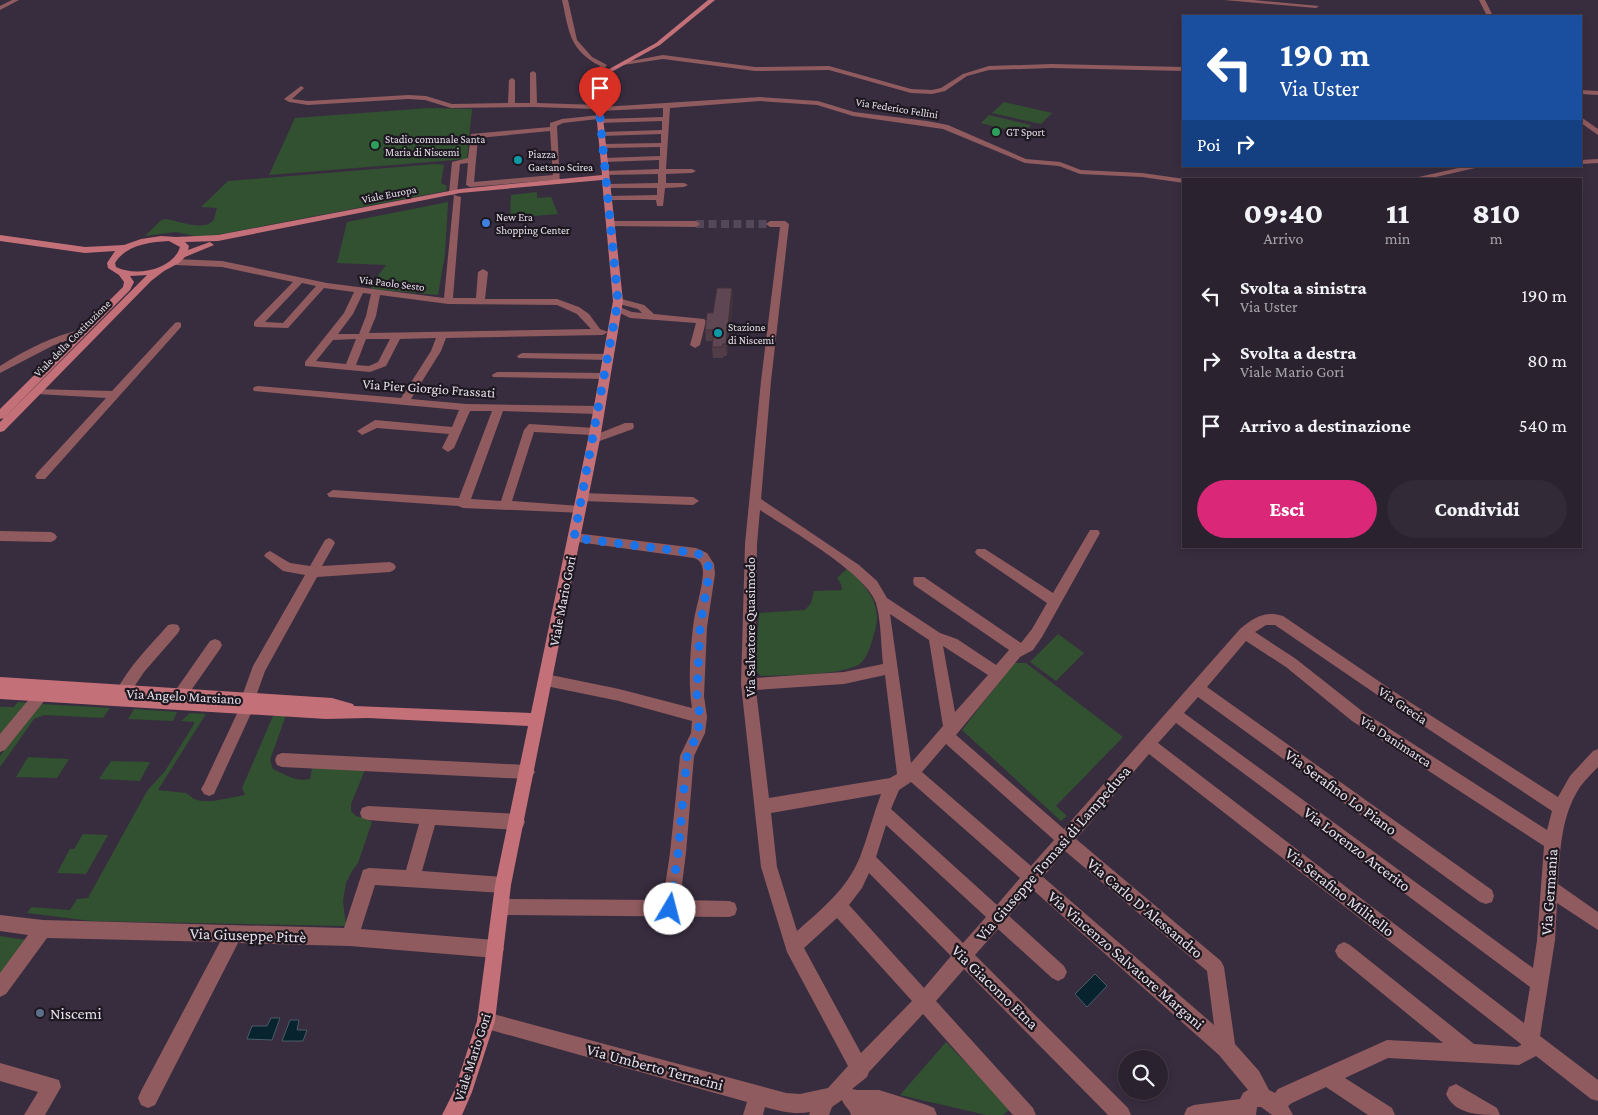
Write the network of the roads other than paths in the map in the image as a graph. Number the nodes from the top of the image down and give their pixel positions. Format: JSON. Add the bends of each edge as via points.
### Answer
{"nodes":[{"id":1,"x":16,"y":0,"type":"edge"},
{"id":2,"x":565,"y":0,"type":"edge"},
{"id":3,"x":712,"y":0,"type":"edge"},
{"id":4,"x":1227,"y":0,"type":"edge"},
{"id":5,"x":1482,"y":0,"type":"edge"},
{"id":6,"x":1316,"y":6,"type":"dead end"},
{"id":7,"x":0,"y":8,"type":"edge"},
{"id":8,"x":1490,"y":15,"type":"edge"},
{"id":9,"x":658,"y":44,"type":"junction"},
{"id":10,"x":663,"y":57,"type":"junction"},
{"id":11,"x":623,"y":63,"type":"junction"},
{"id":12,"x":1182,"y":69,"type":"edge"},
{"id":13,"x":533,"y":73,"type":"dead end"},
{"id":14,"x":512,"y":80,"type":"dead end"},
{"id":15,"x":598,"y":81,"type":"junction"},
{"id":16,"x":301,"y":88,"type":"dead end"},
{"id":17,"x":1582,"y":92,"type":"edge"},
{"id":18,"x":1598,"y":93,"type":"edge"},
{"id":19,"x":511,"y":105,"type":"junction"},
{"id":20,"x":534,"y":105,"type":"junction"},
{"id":21,"x":667,"y":107,"type":"junction"},
{"id":22,"x":599,"y":114,"type":"junction"},
{"id":23,"x":666,"y":119,"type":"junction"},
{"id":24,"x":1582,"y":120,"type":"edge"},
{"id":25,"x":553,"y":129,"type":"junction"},
{"id":26,"x":665,"y":132,"type":"junction"},
{"id":27,"x":1598,"y":132,"type":"edge"},
{"id":28,"x":602,"y":134,"type":"junction"},
{"id":29,"x":664,"y":145,"type":"junction"},
{"id":30,"x":603,"y":146,"type":"junction"},
{"id":31,"x":663,"y":158,"type":"junction"},
{"id":32,"x":472,"y":160,"type":"junction"},
{"id":33,"x":605,"y":160,"type":"junction"},
{"id":34,"x":1598,"y":161,"type":"edge"},
{"id":35,"x":1582,"y":162,"type":"edge"},
{"id":36,"x":1475,"y":167,"type":"edge"},
{"id":37,"x":692,"y":170,"type":"dead end"},
{"id":38,"x":662,"y":171,"type":"junction"},
{"id":39,"x":1419,"y":178,"type":"edge"},
{"id":40,"x":557,"y":180,"type":"junction"},
{"id":41,"x":607,"y":180,"type":"junction"},
{"id":42,"x":1182,"y":181,"type":"edge"},
{"id":43,"x":661,"y":185,"type":"junction"},
{"id":44,"x":684,"y":185,"type":"dead end"},
{"id":45,"x":455,"y":195,"type":"junction"},
{"id":46,"x":609,"y":198,"type":"junction"},
{"id":47,"x":612,"y":224,"type":"junction"},
{"id":48,"x":696,"y":224,"type":"tunnel mouth"},
{"id":49,"x":770,"y":224,"type":"tunnel mouth"},
{"id":50,"x":0,"y":238,"type":"edge"},
{"id":51,"x":176,"y":240,"type":"junction"},
{"id":52,"x":129,"y":247,"type":"junction"},
{"id":53,"x":85,"y":250,"type":"junction"},
{"id":54,"x":178,"y":258,"type":"junction"},
{"id":55,"x":111,"y":263,"type":"junction"},
{"id":56,"x":162,"y":268,"type":"junction"},
{"id":57,"x":483,"y":272,"type":"dead end"},
{"id":58,"x":123,"y":274,"type":"junction"},
{"id":59,"x":299,"y":281,"type":"junction"},
{"id":60,"x":322,"y":285,"type":"junction"},
{"id":61,"x":360,"y":290,"type":"junction"},
{"id":62,"x":376,"y":292,"type":"junction"},
{"id":63,"x":448,"y":301,"type":"junction"},
{"id":64,"x":480,"y":302,"type":"junction"},
{"id":65,"x":616,"y":316,"type":"junction"},
{"id":66,"x":654,"y":318,"type":"junction"},
{"id":67,"x":178,"y":325,"type":"dead end"},
{"id":68,"x":83,"y":332,"type":"junction"},
{"id":69,"x":597,"y":332,"type":"junction"},
{"id":70,"x":442,"y":335,"type":"junction"},
{"id":71,"x":363,"y":336,"type":"junction"},
{"id":72,"x":396,"y":336,"type":"junction"},
{"id":73,"x":331,"y":337,"type":"junction"},
{"id":74,"x":695,"y":345,"type":"dead end"},
{"id":75,"x":522,"y":356,"type":"dead end"},
{"id":76,"x":609,"y":357,"type":"junction"},
{"id":77,"x":350,"y":367,"type":"junction"},
{"id":78,"x":0,"y":370,"type":"edge"},
{"id":79,"x":497,"y":375,"type":"dead end"},
{"id":80,"x":605,"y":376,"type":"junction"},
{"id":81,"x":258,"y":389,"type":"dead end"},
{"id":82,"x":37,"y":391,"type":"junction"},
{"id":83,"x":114,"y":395,"type":"junction"},
{"id":84,"x":404,"y":402,"type":"junction"},
{"id":85,"x":466,"y":407,"type":"junction"},
{"id":86,"x":499,"y":408,"type":"junction"},
{"id":87,"x":598,"y":410,"type":"junction"},
{"id":88,"x":0,"y":415,"type":"edge"},
{"id":89,"x":629,"y":426,"type":"dead end"},
{"id":90,"x":0,"y":428,"type":"edge"},
{"id":91,"x":362,"y":431,"type":"dead end"},
{"id":92,"x":455,"y":431,"type":"junction"},
{"id":93,"x":595,"y":436,"type":"junction"},
{"id":94,"x":448,"y":448,"type":"dead end"},
{"id":95,"x":41,"y":476,"type":"dead end"},
{"id":96,"x":333,"y":494,"type":"dead end"},
{"id":97,"x":694,"y":502,"type":"dead end"},
{"id":98,"x":756,"y":502,"type":"junction"},
{"id":99,"x":463,"y":504,"type":"junction"},
{"id":100,"x":581,"y":504,"type":"junction"},
{"id":101,"x":505,"y":506,"type":"junction"},
{"id":102,"x":1094,"y":533,"type":"dead end"},
{"id":103,"x":0,"y":536,"type":"edge"},
{"id":104,"x":51,"y":537,"type":"dead end"},
{"id":105,"x":574,"y":538,"type":"junction"},
{"id":106,"x":329,"y":544,"type":"dead end"},
{"id":107,"x":981,"y":552,"type":"dead end"},
{"id":108,"x":270,"y":556,"type":"dead end"},
{"id":109,"x":390,"y":568,"type":"dead end"},
{"id":110,"x":313,"y":572,"type":"junction"},
{"id":111,"x":919,"y":581,"type":"dead end"},
{"id":112,"x":882,"y":602,"type":"junction"},
{"id":113,"x":1056,"y":602,"type":"junction"},
{"id":114,"x":173,"y":629,"type":"dead end"},
{"id":115,"x":1245,"y":633,"type":"junction"},
{"id":116,"x":935,"y":637,"type":"junction"},
{"id":117,"x":215,"y":645,"type":"dead end"},
{"id":118,"x":1020,"y":650,"type":"junction"},
{"id":119,"x":890,"y":668,"type":"junction"},
{"id":120,"x":998,"y":674,"type":"junction"},
{"id":121,"x":546,"y":680,"type":"junction"},
{"id":122,"x":0,"y":684,"type":"edge"},
{"id":123,"x":748,"y":684,"type":"junction"},
{"id":124,"x":1197,"y":688,"type":"junction"},
{"id":125,"x":123,"y":692,"type":"junction"},
{"id":126,"x":0,"y":693,"type":"edge"},
{"id":127,"x":180,"y":695,"type":"junction"},
{"id":128,"x":40,"y":696,"type":"junction"},
{"id":129,"x":247,"y":704,"type":"junction"},
{"id":130,"x":1175,"y":714,"type":"junction"},
{"id":131,"x":700,"y":717,"type":"junction"},
{"id":132,"x":538,"y":720,"type":"junction"},
{"id":133,"x":948,"y":732,"type":"junction"},
{"id":134,"x":1148,"y":744,"type":"junction"},
{"id":135,"x":0,"y":745,"type":"edge"},
{"id":136,"x":282,"y":760,"type":"dead end"},
{"id":137,"x":1595,"y":764,"type":"edge"},
{"id":138,"x":527,"y":772,"type":"junction"},
{"id":139,"x":903,"y":779,"type":"junction"},
{"id":140,"x":209,"y":789,"type":"dead end"},
{"id":141,"x":762,"y":807,"type":"junction"},
{"id":142,"x":1561,"y":808,"type":"junction"},
{"id":143,"x":882,"y":811,"type":"junction"},
{"id":144,"x":368,"y":813,"type":"dead end"},
{"id":145,"x":429,"y":817,"type":"junction"},
{"id":146,"x":517,"y":822,"type":"junction"},
{"id":147,"x":1065,"y":840,"type":"junction"},
{"id":148,"x":1552,"y":842,"type":"junction"},
{"id":149,"x":867,"y":860,"type":"junction"},
{"id":150,"x":1032,"y":878,"type":"junction"},
{"id":151,"x":411,"y":880,"type":"junction"},
{"id":152,"x":503,"y":885,"type":"junction"},
{"id":153,"x":1549,"y":888,"type":"junction"},
{"id":154,"x":1486,"y":896,"type":"dead end"},
{"id":155,"x":838,"y":906,"type":"junction"},
{"id":156,"x":501,"y":907,"type":"junction"},
{"id":157,"x":670,"y":909,"type":"junction"},
{"id":158,"x":729,"y":909,"type":"dead end"},
{"id":159,"x":997,"y":917,"type":"junction"},
{"id":160,"x":1598,"y":922,"type":"edge"},
{"id":161,"x":0,"y":924,"type":"edge"},
{"id":162,"x":43,"y":929,"type":"junction"},
{"id":163,"x":233,"y":934,"type":"junction"},
{"id":164,"x":350,"y":937,"type":"junction"},
{"id":165,"x":793,"y":946,"type":"junction"},
{"id":166,"x":496,"y":949,"type":"junction"},
{"id":167,"x":1344,"y":951,"type":"dead end"},
{"id":168,"x":963,"y":956,"type":"junction"},
{"id":169,"x":1058,"y":972,"type":"dead end"},
{"id":170,"x":1540,"y":984,"type":"junction"},
{"id":171,"x":0,"y":988,"type":"edge"},
{"id":172,"x":924,"y":1001,"type":"junction"},
{"id":173,"x":486,"y":1021,"type":"junction"},
{"id":174,"x":1532,"y":1041,"type":"junction"},
{"id":175,"x":1226,"y":1048,"type":"junction"},
{"id":176,"x":1471,"y":1054,"type":"junction"},
{"id":177,"x":860,"y":1070,"type":"junction"},
{"id":178,"x":1,"y":1073,"type":"edge"},
{"id":179,"x":1327,"y":1078,"type":"junction"},
{"id":180,"x":1598,"y":1092,"type":"edge"},
{"id":181,"x":1456,"y":1094,"type":"dead end"},
{"id":182,"x":758,"y":1096,"type":"junction"},
{"id":183,"x":148,"y":1098,"type":"dead end"},
{"id":184,"x":841,"y":1103,"type":"edge"},
{"id":185,"x":1274,"y":1106,"type":"edge"},
{"id":186,"x":918,"y":1113,"type":"edge"},
{"id":187,"x":1246,"y":1113,"type":"edge"},
{"id":188,"x":34,"y":1115,"type":"edge"},
{"id":189,"x":452,"y":1115,"type":"edge"},
{"id":190,"x":753,"y":1115,"type":"edge"},
{"id":191,"x":874,"y":1115,"type":"edge"},
{"id":192,"x":1026,"y":1115,"type":"edge"},
{"id":193,"x":1121,"y":1115,"type":"edge"},
{"id":194,"x":1194,"y":1115,"type":"edge"},
{"id":195,"x":1385,"y":1115,"type":"edge"},
{"id":196,"x":1490,"y":1115,"type":"edge"}],
"edges":[{"from":1,"to":7,"type":"street"},
{"from":2,"to":15,"type":"street","via":[[574,40],[590,58],[604,65],[598,73]]},
{"from":3,"to":9,"type":"street"},
{"from":4,"to":6,"type":"street"},
{"from":5,"to":8,"type":"street"},
{"from":9,"to":10,"type":"street","via":[[657,54]]},
{"from":9,"to":11,"type":"street"},
{"from":10,"to":11,"type":"street"},
{"from":10,"to":12,"type":"street","via":[[755,69],[829,68],[911,91],[932,92],[943,90],[965,75],[989,68]]},
{"from":11,"to":15,"type":"street"},
{"from":13,"to":20,"type":"street"},
{"from":14,"to":19,"type":"street"},
{"from":15,"to":22,"type":"street","name":"Viale Mario Gori"},
{"from":16,"to":19,"type":"street","via":[[287,99],[308,103],[422,98],[451,106]]},
{"from":17,"to":18,"type":"street"},
{"from":19,"to":20,"type":"street"},
{"from":20,"to":22,"type":"street"},
{"from":21,"to":22,"type":"street","name":"Via Federico Fellini"},
{"from":21,"to":23,"type":"street"},
{"from":21,"to":42,"type":"street","name":"Via Federico Fellini","via":[[760,99],[818,103],[853,114],[945,127],[1025,161],[1060,164],[1080,172]]},
{"from":22,"to":23,"type":"street"},
{"from":22,"to":25,"type":"street","via":[[562,121],[553,125]]},
{"from":22,"to":28,"type":"street","name":"Viale Mario Gori"},
{"from":23,"to":26,"type":"street"},
{"from":24,"to":27,"type":"street"},
{"from":25,"to":32,"type":"street","via":[[474,136]]},
{"from":25,"to":40,"type":"street"},
{"from":26,"to":28,"type":"street"},
{"from":26,"to":29,"type":"street"},
{"from":28,"to":30,"type":"street","name":"Viale Mario Gori"},
{"from":29,"to":30,"type":"street"},
{"from":29,"to":31,"type":"street"},
{"from":30,"to":33,"type":"street","name":"Viale Mario Gori"},
{"from":31,"to":33,"type":"street"},
{"from":31,"to":38,"type":"street"},
{"from":32,"to":40,"type":"street","via":[[470,185]]},
{"from":32,"to":45,"type":"street","via":[[456,162]]},
{"from":33,"to":41,"type":"street","name":"Viale Mario Gori"},
{"from":34,"to":35,"type":"street"},
{"from":36,"to":39,"type":"street"},
{"from":37,"to":38,"type":"street"},
{"from":38,"to":41,"type":"street"},
{"from":38,"to":43,"type":"street"},
{"from":40,"to":41,"type":"street","name":"Viale Europa"},
{"from":40,"to":45,"type":"street","name":"Viale Europa"},
{"from":41,"to":43,"type":"street"},
{"from":41,"to":45,"type":"street","name":"Viale Europa"},
{"from":41,"to":46,"type":"street","name":"Viale Mario Gori"},
{"from":43,"to":44,"type":"street"},
{"from":43,"to":46,"type":"street","via":[[660,200]]},
{"from":45,"to":51,"type":"street","name":"Viale Europa","via":[[218,238]]},
{"from":45,"to":54,"type":"street","name":"Viale Europa","via":[[212,244]]},
{"from":45,"to":63,"type":"street"},
{"from":46,"to":47,"type":"street","name":"Viale Mario Gori"},
{"from":47,"to":48,"type":"street"},
{"from":47,"to":65,"type":"street","name":"Viale Mario Gori"},
{"from":49,"to":98,"type":"street","name":"Via Salvatore Quasimodo","via":[[785,224],[766,381]]},
{"from":50,"to":53,"type":"street"},
{"from":51,"to":52,"type":"street","name":"Viale Europa","via":[[159,238]]},
{"from":51,"to":54,"type":"street","via":[[184,246]]},
{"from":52,"to":53,"type":"street"},
{"from":52,"to":55,"type":"street","via":[[118,253]]},
{"from":53,"to":55,"type":"street"},
{"from":54,"to":56,"type":"street","name":"Viale Europa"},
{"from":54,"to":59,"type":"street","name":"Via Paolo Sesto"},
{"from":55,"to":58,"type":"street","via":[[116,271]]},
{"from":56,"to":58,"type":"street","via":[[146,273]]},
{"from":56,"to":82,"type":"street","name":"Viale della Costituzione"},
{"from":57,"to":64,"type":"street"},
{"from":58,"to":68,"type":"street","name":"Viale della Costituzione","via":[[129,282],[127,288]]},
{"from":59,"to":60,"type":"street","name":"Via Paolo Sesto"},
{"from":59,"to":60,"type":"street","via":[[256,324],[285,326]]},
{"from":60,"to":61,"type":"street","name":"Via Paolo Sesto"},
{"from":61,"to":62,"type":"street","name":"Via Paolo Sesto"},
{"from":61,"to":73,"type":"street","via":[[352,308]]},
{"from":62,"to":63,"type":"street","name":"Via Paolo Sesto"},
{"from":62,"to":71,"type":"street"},
{"from":63,"to":64,"type":"street","name":"Via Paolo Sesto"},
{"from":64,"to":69,"type":"street","name":"Via Paolo Sesto","via":[[568,304],[592,321]]},
{"from":65,"to":66,"type":"street"},
{"from":65,"to":66,"type":"street","via":[[631,320]]},
{"from":65,"to":66,"type":"street","via":[[636,309],[645,310]]},
{"from":65,"to":69,"type":"street"},
{"from":65,"to":76,"type":"street","name":"Viale Mario Gori"},
{"from":66,"to":74,"type":"street","via":[[701,321]]},
{"from":67,"to":83,"type":"street"},
{"from":68,"to":78,"type":"street","via":[[71,334],[27,354]]},
{"from":68,"to":88,"type":"street","name":"Viale della Costituzione"},
{"from":69,"to":70,"type":"street"},
{"from":70,"to":72,"type":"street"},
{"from":70,"to":84,"type":"street","via":[[436,351]]},
{"from":71,"to":72,"type":"street"},
{"from":71,"to":73,"type":"street"},
{"from":71,"to":77,"type":"street"},
{"from":72,"to":77,"type":"street","via":[[382,364],[370,369]]},
{"from":73,"to":77,"type":"street","via":[[310,364]]},
{"from":75,"to":76,"type":"street"},
{"from":76,"to":80,"type":"street","name":"Viale Mario Gori"},
{"from":79,"to":80,"type":"street"},
{"from":80,"to":87,"type":"street","name":"Viale Mario Gori"},
{"from":81,"to":84,"type":"street","name":"Via Pier Giorgio Frassati"},
{"from":82,"to":83,"type":"street"},
{"from":82,"to":90,"type":"street","name":"Viale della Costituzione"},
{"from":83,"to":95,"type":"street"},
{"from":84,"to":85,"type":"street","name":"Via Pier Giorgio Frassati"},
{"from":85,"to":86,"type":"street","name":"Via Pier Giorgio Frassati"},
{"from":85,"to":92,"type":"street"},
{"from":86,"to":87,"type":"street","name":"Via Pier Giorgio Frassati"},
{"from":86,"to":99,"type":"street"},
{"from":87,"to":93,"type":"street","name":"Viale Mario Gori"},
{"from":89,"to":93,"type":"street"},
{"from":91,"to":92,"type":"street","via":[[375,424]]},
{"from":92,"to":94,"type":"street"},
{"from":93,"to":100,"type":"street","name":"Viale Mario Gori"},
{"from":93,"to":101,"type":"street","via":[[533,427],[529,430]]},
{"from":96,"to":99,"type":"street"},
{"from":97,"to":100,"type":"street"},
{"from":98,"to":112,"type":"street","via":[[855,568],[872,585]]},
{"from":98,"to":123,"type":"street","name":"Via Salvatore Quasimodo","via":[[751,544]]},
{"from":99,"to":101,"type":"street"},
{"from":100,"to":101,"type":"street"},
{"from":100,"to":105,"type":"street","name":"Viale Mario Gori"},
{"from":102,"to":113,"type":"street"},
{"from":103,"to":104,"type":"street"},
{"from":105,"to":121,"type":"street","name":"Viale Mario Gori"},
{"from":105,"to":131,"type":"street","via":[[696,553],[707,560],[709,574],[700,627]]},
{"from":106,"to":110,"type":"street"},
{"from":107,"to":113,"type":"street"},
{"from":108,"to":110,"type":"street","via":[[287,568]]},
{"from":109,"to":110,"type":"street"},
{"from":110,"to":129,"type":"street","via":[[258,670]]},
{"from":111,"to":118,"type":"street"},
{"from":112,"to":116,"type":"street"},
{"from":112,"to":119,"type":"street"},
{"from":113,"to":118,"type":"street","via":[[1028,646]]},
{"from":114,"to":125,"type":"street"},
{"from":115,"to":124,"type":"street","name":"Via Giuseppe Tomasi di Lampedusa"},
{"from":115,"to":142,"type":"street","name":"Via Grecia","via":[[1262,619],[1278,620]]},
{"from":115,"to":148,"type":"street","name":"Via Danimarca","via":[[1291,663],[1357,716]]},
{"from":116,"to":120,"type":"street","via":[[952,643]]},
{"from":116,"to":133,"type":"street"},
{"from":117,"to":127,"type":"street"},
{"from":118,"to":120,"type":"street"},
{"from":119,"to":123,"type":"street","via":[[844,678]]},
{"from":119,"to":139,"type":"street"},
{"from":120,"to":133,"type":"street"},
{"from":121,"to":131,"type":"street","via":[[620,695]]},
{"from":121,"to":132,"type":"street","name":"Viale Mario Gori"},
{"from":122,"to":125,"type":"street","name":"Via Angelo Marsiano"},
{"from":123,"to":141,"type":"street","name":"Via Salvatore Quasimodo"},
{"from":124,"to":130,"type":"street","name":"Via Giuseppe Tomasi di Lampedusa"},
{"from":124,"to":154,"type":"street","name":"Via Serafino Lo Piano"},
{"from":125,"to":127,"type":"street","name":"Via Angelo Marsiano"},
{"from":126,"to":128,"type":"street","name":"Via Angelo Marsiano"},
{"from":127,"to":129,"type":"street","name":"Via Angelo Marsiano"},
{"from":128,"to":129,"type":"street","name":"Via Angelo Marsiano"},
{"from":128,"to":135,"type":"street"},
{"from":129,"to":132,"type":"street","name":"Via Angelo Marsiano","via":[[326,714],[368,712]]},
{"from":129,"to":140,"type":"street"},
{"from":130,"to":134,"type":"street","name":"Via Giuseppe Tomasi di Lampedusa"},
{"from":130,"to":170,"type":"street","name":"Via Lorenzo Arcerito"},
{"from":131,"to":157,"type":"street","via":[[698,733],[687,756]]},
{"from":132,"to":138,"type":"street","name":"Viale Mario Gori"},
{"from":133,"to":139,"type":"street"},
{"from":133,"to":147,"type":"street","name":"Via Carlo D'Alessandro"},
{"from":134,"to":147,"type":"street","name":"Via Giuseppe Tomasi di Lampedusa"},
{"from":134,"to":174,"type":"street","name":"Via Serafino Militello"},
{"from":136,"to":138,"type":"street"},
{"from":137,"to":142,"type":"street","name":"Via Germania","via":[[1575,781]]},
{"from":138,"to":146,"type":"street","name":"Viale Mario Gori"},
{"from":139,"to":141,"type":"street"},
{"from":139,"to":143,"type":"street"},
{"from":139,"to":150,"type":"street","name":"Via Vincenzo Salvatore Margani"},
{"from":141,"to":165,"type":"street","name":"Via Salvatore Quasimodo","via":[[769,867]]},
{"from":142,"to":148,"type":"street","name":"Via Germania"},
{"from":143,"to":149,"type":"street"},
{"from":143,"to":159,"type":"street"},
{"from":144,"to":145,"type":"street"},
{"from":145,"to":146,"type":"street"},
{"from":145,"to":151,"type":"street"},
{"from":146,"to":152,"type":"street","name":"Viale Mario Gori"},
{"from":147,"to":150,"type":"street","name":"Via Giuseppe Tomasi di Lampedusa"},
{"from":147,"to":175,"type":"street","name":"Via Carlo D'Alessandro","via":[[1215,967]]},
{"from":148,"to":153,"type":"street","name":"Via Germania"},
{"from":149,"to":155,"type":"street"},
{"from":149,"to":168,"type":"street","name":"Via Giacomo Etna"},
{"from":150,"to":159,"type":"street","name":"Via Giuseppe Tomasi di Lampedusa"},
{"from":150,"to":175,"type":"street","name":"Via Vincenzo Salvatore Margani"},
{"from":151,"to":152,"type":"street"},
{"from":151,"to":164,"type":"street","via":[[369,876]]},
{"from":152,"to":156,"type":"street","name":"Viale Mario Gori"},
{"from":153,"to":160,"type":"street"},
{"from":153,"to":170,"type":"street","name":"Via Germania"},
{"from":155,"to":165,"type":"street"},
{"from":155,"to":172,"type":"street"},
{"from":156,"to":157,"type":"street"},
{"from":156,"to":166,"type":"street","name":"Viale Mario Gori"},
{"from":157,"to":158,"type":"street"},
{"from":159,"to":168,"type":"street","name":"Via Giuseppe Tomasi di Lampedusa"},
{"from":159,"to":169,"type":"street"},
{"from":161,"to":162,"type":"street","name":"Via Giuseppe Pitrè"},
{"from":162,"to":163,"type":"street","name":"Via Giuseppe Pitrè"},
{"from":162,"to":171,"type":"street"},
{"from":163,"to":164,"type":"street","name":"Via Giuseppe Pitrè"},
{"from":163,"to":183,"type":"street"},
{"from":164,"to":166,"type":"street","name":"Via Giuseppe Pitrè"},
{"from":165,"to":177,"type":"street","name":"Via Salvatore Quasimodo"},
{"from":166,"to":173,"type":"street","name":"Viale Mario Gori"},
{"from":167,"to":176,"type":"street"},
{"from":168,"to":172,"type":"street","name":"Via Giuseppe Tomasi di Lampedusa"},
{"from":168,"to":193,"type":"street","name":"Via Giacomo Etna"},
{"from":170,"to":174,"type":"street","name":"Via Germania"},
{"from":172,"to":177,"type":"street","name":"Via Giuseppe Tomasi di Lampedusa"},
{"from":172,"to":192,"type":"street"},
{"from":173,"to":182,"type":"street","name":"Via Umberto Terracini"},
{"from":173,"to":189,"type":"street","name":"Viale Mario Gori","via":[[463,1092]]},
{"from":174,"to":176,"type":"street","via":[[1529,1050],[1519,1056]]},
{"from":174,"to":180,"type":"street","name":"Via Serafino Militello"},
{"from":175,"to":185,"type":"street","name":"Via Vincenzo Salvatore Margani"},
{"from":176,"to":179,"type":"street","via":[[1387,1049]]},
{"from":177,"to":184,"type":"street","name":"Via Giuseppe Tomasi di Lampedusa"},
{"from":178,"to":188,"type":"street","via":[[52,1087]]},
{"from":179,"to":185,"type":"street","via":[[1285,1096]]},
{"from":179,"to":195,"type":"street"},
{"from":181,"to":196,"type":"street"},
{"from":182,"to":184,"type":"street","name":"Via Umberto Terracini","via":[[786,1103]]},
{"from":182,"to":190,"type":"street"},
{"from":184,"to":186,"type":"street","name":"Via Umberto Terracini","via":[[879,1100]]},
{"from":185,"to":187,"type":"street","via":[[1255,1097],[1249,1101]]},
{"from":186,"to":191,"type":"street","via":[[882,1112]]},
{"from":187,"to":194,"type":"street"}]}
